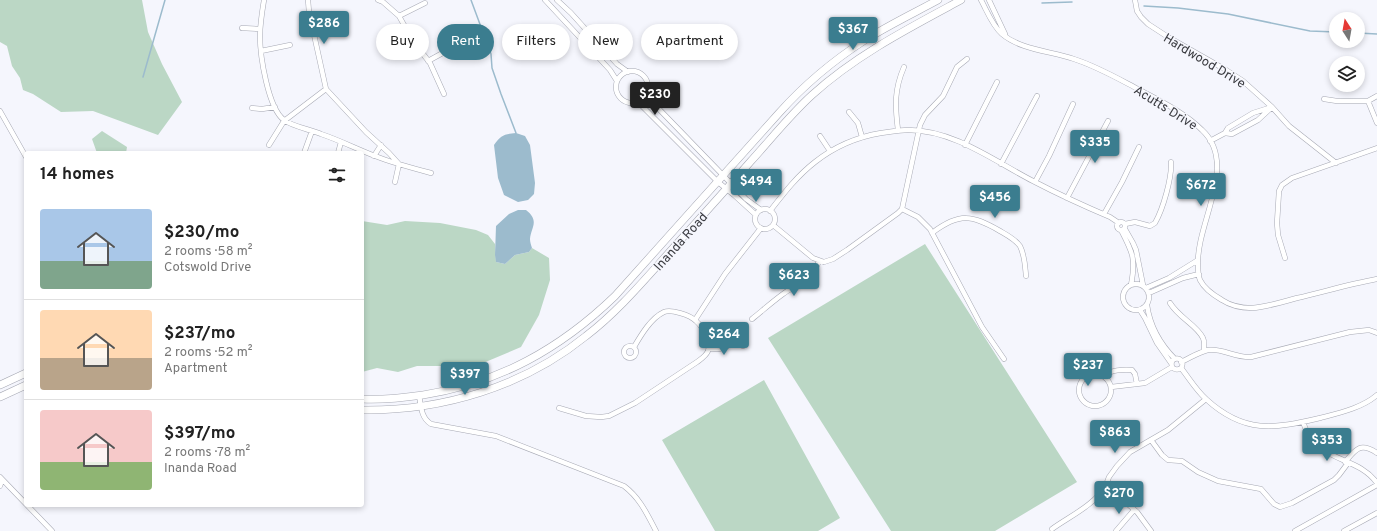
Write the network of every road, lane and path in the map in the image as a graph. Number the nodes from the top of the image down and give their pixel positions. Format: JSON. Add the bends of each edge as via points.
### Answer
{"nodes":[{"id":1,"x":264,"y":0,"type":"edge"},
{"id":2,"x":308,"y":0,"type":"edge"},
{"id":3,"x":378,"y":0,"type":"edge"},
{"id":4,"x":545,"y":0,"type":"edge"},
{"id":5,"x":555,"y":0,"type":"edge"},
{"id":6,"x":938,"y":0,"type":"edge"},
{"id":7,"x":961,"y":0,"type":"edge"},
{"id":8,"x":978,"y":0,"type":"edge"},
{"id":9,"x":981,"y":0,"type":"edge"},
{"id":10,"x":989,"y":0,"type":"edge"},
{"id":11,"x":1135,"y":0,"type":"edge"},
{"id":12,"x":425,"y":3,"type":"dead end"},
{"id":13,"x":549,"y":5,"type":"junction"},
{"id":14,"x":399,"y":16,"type":"junction"},
{"id":15,"x":581,"y":24,"type":"edge"},
{"id":16,"x":242,"y":28,"type":"dead end"},
{"id":17,"x":260,"y":29,"type":"junction"},
{"id":18,"x":578,"y":30,"type":"edge"},
{"id":19,"x":575,"y":33,"type":"junction"},
{"id":20,"x":1006,"y":36,"type":"junction"},
{"id":21,"x":290,"y":45,"type":"dead end"},
{"id":22,"x":261,"y":51,"type":"junction"},
{"id":23,"x":437,"y":56,"type":"edge"},
{"id":24,"x":967,"y":59,"type":"dead end"},
{"id":25,"x":613,"y":60,"type":"edge"},
{"id":26,"x":428,"y":61,"type":"junction"},
{"id":27,"x":904,"y":67,"type":"dead end"},
{"id":28,"x":628,"y":72,"type":"junction"},
{"id":29,"x":617,"y":81,"type":"junction"},
{"id":30,"x":997,"y":82,"type":"dead end"},
{"id":31,"x":326,"y":90,"type":"junction"},
{"id":32,"x":648,"y":90,"type":"junction"},
{"id":33,"x":444,"y":94,"type":"dead end"},
{"id":34,"x":1037,"y":96,"type":"dead end"},
{"id":35,"x":1377,"y":96,"type":"edge"},
{"id":36,"x":1324,"y":99,"type":"dead end"},
{"id":37,"x":1368,"y":101,"type":"junction"},
{"id":38,"x":638,"y":102,"type":"junction"},
{"id":39,"x":1073,"y":104,"type":"dead end"},
{"id":40,"x":275,"y":107,"type":"junction"},
{"id":41,"x":1272,"y":107,"type":"junction"},
{"id":42,"x":252,"y":108,"type":"dead end"},
{"id":43,"x":0,"y":111,"type":"edge"},
{"id":44,"x":849,"y":112,"type":"dead end"},
{"id":45,"x":284,"y":121,"type":"junction"},
{"id":46,"x":1108,"y":121,"type":"dead end"},
{"id":47,"x":1377,"y":124,"type":"edge"},
{"id":48,"x":898,"y":130,"type":"junction"},
{"id":49,"x":312,"y":131,"type":"junction"},
{"id":50,"x":919,"y":131,"type":"junction"},
{"id":51,"x":1225,"y":133,"type":"junction"},
{"id":52,"x":820,"y":136,"type":"dead end"},
{"id":53,"x":862,"y":136,"type":"junction"},
{"id":54,"x":1210,"y":141,"type":"junction"},
{"id":55,"x":341,"y":142,"type":"junction"},
{"id":56,"x":269,"y":145,"type":"dead end"},
{"id":57,"x":381,"y":145,"type":"junction"},
{"id":58,"x":965,"y":145,"type":"junction"},
{"id":59,"x":1138,"y":147,"type":"dead end"},
{"id":60,"x":1377,"y":148,"type":"edge"},
{"id":61,"x":305,"y":151,"type":"edge"},
{"id":62,"x":339,"y":151,"type":"edge"},
{"id":63,"x":362,"y":151,"type":"edge"},
{"id":64,"x":830,"y":151,"type":"junction"},
{"id":65,"x":364,"y":152,"type":"edge"},
{"id":66,"x":24,"y":153,"type":"edge"},
{"id":67,"x":374,"y":156,"type":"junction"},
{"id":68,"x":1171,"y":162,"type":"dead end"},
{"id":69,"x":1336,"y":163,"type":"junction"},
{"id":70,"x":399,"y":164,"type":"junction"},
{"id":71,"x":1001,"y":164,"type":"junction"},
{"id":72,"x":431,"y":173,"type":"dead end"},
{"id":73,"x":723,"y":175,"type":"junction"},
{"id":74,"x":396,"y":182,"type":"dead end"},
{"id":75,"x":718,"y":182,"type":"junction"},
{"id":76,"x":1036,"y":182,"type":"junction"},
{"id":77,"x":729,"y":186,"type":"junction"},
{"id":78,"x":1067,"y":198,"type":"junction"},
{"id":79,"x":902,"y":208,"type":"junction"},
{"id":80,"x":761,"y":210,"type":"junction"},
{"id":81,"x":770,"y":211,"type":"junction"},
{"id":82,"x":1104,"y":214,"type":"junction"},
{"id":83,"x":756,"y":215,"type":"junction"},
{"id":84,"x":773,"y":225,"type":"junction"},
{"id":85,"x":761,"y":228,"type":"junction"},
{"id":86,"x":1124,"y":228,"type":"junction"},
{"id":87,"x":932,"y":233,"type":"junction"},
{"id":88,"x":1285,"y":258,"type":"dead end"},
{"id":89,"x":1198,"y":260,"type":"junction"},
{"id":90,"x":820,"y":261,"type":"junction"},
{"id":91,"x":1199,"y":274,"type":"junction"},
{"id":92,"x":1026,"y":276,"type":"dead end"},
{"id":93,"x":1377,"y":279,"type":"edge"},
{"id":94,"x":1131,"y":285,"type":"junction"},
{"id":95,"x":1144,"y":286,"type":"junction"},
{"id":96,"x":1149,"y":293,"type":"junction"},
{"id":97,"x":1170,"y":303,"type":"dead end"},
{"id":98,"x":1147,"y":305,"type":"junction"},
{"id":99,"x":1140,"y":310,"type":"junction"},
{"id":100,"x":752,"y":319,"type":"dead end"},
{"id":101,"x":695,"y":320,"type":"junction"},
{"id":102,"x":1377,"y":333,"type":"edge"},
{"id":103,"x":743,"y":346,"type":"dead end"},
{"id":104,"x":634,"y":347,"type":"dead end"},
{"id":105,"x":709,"y":348,"type":"junction"},
{"id":106,"x":1204,"y":351,"type":"junction"},
{"id":107,"x":1004,"y":359,"type":"dead end"},
{"id":108,"x":1175,"y":359,"type":"junction"},
{"id":109,"x":1181,"y":362,"type":"junction"},
{"id":110,"x":1171,"y":365,"type":"junction"},
{"id":111,"x":1181,"y":368,"type":"junction"},
{"id":112,"x":24,"y":374,"type":"edge"},
{"id":113,"x":1104,"y":376,"type":"junction"},
{"id":114,"x":1137,"y":384,"type":"junction"},
{"id":115,"x":0,"y":385,"type":"edge"},
{"id":116,"x":24,"y":385,"type":"edge"},
{"id":117,"x":1111,"y":387,"type":"junction"},
{"id":118,"x":419,"y":395,"type":"junction"},
{"id":119,"x":1377,"y":395,"type":"edge"},
{"id":120,"x":0,"y":397,"type":"edge"},
{"id":121,"x":364,"y":399,"type":"edge"},
{"id":122,"x":1206,"y":399,"type":"junction"},
{"id":123,"x":421,"y":406,"type":"junction"},
{"id":124,"x":559,"y":408,"type":"dead end"},
{"id":125,"x":364,"y":410,"type":"edge"},
{"id":126,"x":1303,"y":422,"type":"junction"},
{"id":127,"x":1151,"y":440,"type":"junction"},
{"id":128,"x":1377,"y":453,"type":"edge"},
{"id":129,"x":1346,"y":463,"type":"junction"},
{"id":130,"x":1,"y":478,"type":"edge"},
{"id":131,"x":1377,"y":484,"type":"edge"},
{"id":132,"x":1106,"y":485,"type":"junction"},
{"id":133,"x":0,"y":486,"type":"edge"},
{"id":134,"x":24,"y":501,"type":"edge"},
{"id":135,"x":30,"y":507,"type":"edge"},
{"id":136,"x":1134,"y":510,"type":"junction"},
{"id":137,"x":1377,"y":513,"type":"edge"},
{"id":138,"x":1052,"y":529,"type":"dead end"},
{"id":139,"x":52,"y":531,"type":"edge"},
{"id":140,"x":656,"y":531,"type":"edge"},
{"id":141,"x":1116,"y":531,"type":"edge"},
{"id":142,"x":1151,"y":531,"type":"edge"},
{"id":143,"x":1295,"y":531,"type":"edge"},
{"id":144,"x":1344,"y":531,"type":"edge"}],
"edges":[{"from":1,"to":17,"type":"street"},
{"from":2,"to":31,"type":"street","via":[[308,12]]},
{"from":3,"to":14,"type":"street"},
{"from":4,"to":13,"type":"street"},
{"from":5,"to":13,"type":"street"},
{"from":5,"to":15,"type":"street"},
{"from":6,"to":73,"type":"main road","name":"Inanda Road","via":[[865,40],[822,72],[790,101]]},
{"from":7,"to":77,"type":"main road","name":"Inanda Road","via":[[871,50],[830,80],[797,110]]},
{"from":8,"to":20,"type":"street"},
{"from":9,"to":20,"type":"street","name":"Acutts Drive","via":[[994,23]]},
{"from":10,"to":20,"type":"street"},
{"from":11,"to":41,"type":"street","name":"Hardwood Drive","via":[[1137,11],[1148,24],[1226,70]]},
{"from":12,"to":14,"type":"street"},
{"from":13,"to":19,"type":"street"},
{"from":14,"to":26,"type":"street"},
{"from":16,"to":17,"type":"street"},
{"from":17,"to":22,"type":"street"},
{"from":18,"to":19,"type":"street"},
{"from":19,"to":29,"type":"street"},
{"from":20,"to":54,"type":"street","name":"Acutts Drive","via":[[1026,46],[1088,64],[1120,80],[1177,111],[1203,131]]},
{"from":21,"to":22,"type":"street"},
{"from":22,"to":40,"type":"street","via":[[266,83]]},
{"from":23,"to":26,"type":"street"},
{"from":24,"to":50,"type":"street","via":[[957,67],[943,96],[925,115]]},
{"from":25,"to":28,"type":"street"},
{"from":26,"to":33,"type":"street"},
{"from":27,"to":48,"type":"street","via":[[896,93]]},
{"from":28,"to":29,"type":"street"},
{"from":28,"to":32,"type":"street","via":[[643,75]]},
{"from":29,"to":38,"type":"street","via":[[616,92],[622,100]]},
{"from":30,"to":58,"type":"street"},
{"from":31,"to":45,"type":"street"},
{"from":31,"to":57,"type":"street"},
{"from":32,"to":38,"type":"street"},
{"from":32,"to":73,"type":"street","via":[[656,106]]},
{"from":34,"to":71,"type":"street"},
{"from":35,"to":37,"type":"street"},
{"from":36,"to":37,"type":"street"},
{"from":37,"to":47,"type":"street"},
{"from":38,"to":75,"type":"street"},
{"from":39,"to":76,"type":"street"},
{"from":40,"to":42,"type":"street"},
{"from":40,"to":45,"type":"street"},
{"from":41,"to":51,"type":"street","via":[[1253,113],[1228,128]]},
{"from":41,"to":51,"type":"street","via":[[1258,120],[1232,134]]},
{"from":41,"to":69,"type":"street","name":"Hardwood Drive","via":[[1289,126]]},
{"from":43,"to":66,"type":"street"},
{"from":44,"to":53,"type":"street","via":[[858,123]]},
{"from":45,"to":49,"type":"street"},
{"from":45,"to":56,"type":"street"},
{"from":46,"to":78,"type":"street"},
{"from":48,"to":50,"type":"street"},
{"from":48,"to":53,"type":"street"},
{"from":49,"to":55,"type":"street"},
{"from":49,"to":61,"type":"street"},
{"from":50,"to":58,"type":"street"},
{"from":50,"to":79,"type":"street"},
{"from":51,"to":54,"type":"street"},
{"from":52,"to":64,"type":"street"},
{"from":53,"to":64,"type":"street"},
{"from":54,"to":89,"type":"street","name":"Acutts Drive","via":[[1216,157],[1217,175],[1200,240]]},
{"from":55,"to":62,"type":"street"},
{"from":55,"to":63,"type":"street"},
{"from":57,"to":67,"type":"street"},
{"from":57,"to":70,"type":"street"},
{"from":58,"to":71,"type":"street"},
{"from":59,"to":82,"type":"street"},
{"from":60,"to":69,"type":"street"},
{"from":64,"to":81,"type":"street","via":[[799,176]]},
{"from":65,"to":67,"type":"street"},
{"from":67,"to":70,"type":"street"},
{"from":68,"to":86,"type":"street","via":[[1169,184],[1154,223],[1150,226],[1135,222]]},
{"from":69,"to":88,"type":"street","via":[[1292,178],[1282,185],[1277,224]]},
{"from":70,"to":72,"type":"street"},
{"from":70,"to":74,"type":"street"},
{"from":71,"to":76,"type":"street"},
{"from":73,"to":75,"type":"main road","name":"Inanda Road"},
{"from":73,"to":77,"type":"street"},
{"from":75,"to":77,"type":"street"},
{"from":75,"to":118,"type":"main road","name":"Inanda Road","via":[[615,296],[567,337],[492,378],[448,391]]},
{"from":76,"to":78,"type":"street"},
{"from":77,"to":80,"type":"street"},
{"from":77,"to":83,"type":"street"},
{"from":77,"to":123,"type":"main road","name":"Inanda Road","via":[[626,301],[578,343],[546,364],[498,386],[466,397]]},
{"from":78,"to":82,"type":"street"},
{"from":79,"to":87,"type":"street","via":[[918,217]]},
{"from":79,"to":90,"type":"street","via":[[888,221],[835,257]]},
{"from":80,"to":81,"type":"street"},
{"from":80,"to":83,"type":"street"},
{"from":81,"to":84,"type":"street","via":[[775,220]]},
{"from":82,"to":86,"type":"street","via":[[1119,223],[1117,228]]},
{"from":83,"to":85,"type":"street","via":[[756,222]]},
{"from":84,"to":85,"type":"street","via":[[767,229]]},
{"from":84,"to":90,"type":"street"},
{"from":85,"to":101,"type":"street","via":[[725,274]]},
{"from":86,"to":94,"type":"street","via":[[1134,262]]},
{"from":86,"to":95,"type":"street","via":[[1136,250]]},
{"from":87,"to":92,"type":"street","via":[[945,224],[962,218],[972,218],[984,223],[1004,233],[1019,245],[1025,259]]},
{"from":87,"to":107,"type":"street","via":[[982,326]]},
{"from":89,"to":91,"type":"street","name":"Acutts Drive"},
{"from":89,"to":95,"type":"street","via":[[1169,278]]},
{"from":90,"to":100,"type":"street","via":[[809,276]]},
{"from":91,"to":93,"type":"street","name":"Acutts Drive","via":[[1204,286],[1221,300],[1247,308]]},
{"from":91,"to":96,"type":"street"},
{"from":94,"to":95,"type":"street"},
{"from":94,"to":99,"type":"street","via":[[1124,291],[1123,299],[1127,307]]},
{"from":95,"to":96,"type":"street"},
{"from":96,"to":98,"type":"street"},
{"from":97,"to":106,"type":"street","via":[[1203,338]]},
{"from":98,"to":99,"type":"street"},
{"from":98,"to":108,"type":"street","via":[[1156,332]]},
{"from":99,"to":110,"type":"street"},
{"from":101,"to":104,"type":"street","via":[[674,311],[665,312],[648,327]]},
{"from":101,"to":105,"type":"street","via":[[706,336]]},
{"from":102,"to":106,"type":"street","via":[[1369,330],[1350,332],[1251,357],[1215,350]]},
{"from":103,"to":105,"type":"street","via":[[730,344],[721,349]]},
{"from":105,"to":124,"type":"street","via":[[697,362],[635,403],[609,416],[586,416]]},
{"from":106,"to":109,"type":"street"},
{"from":108,"to":109,"type":"street"},
{"from":108,"to":110,"type":"street"},
{"from":109,"to":111,"type":"street"},
{"from":110,"to":111,"type":"street","via":[[1177,370]]},
{"from":110,"to":114,"type":"street","via":[[1147,382]]},
{"from":111,"to":122,"type":"street"},
{"from":112,"to":115,"type":"main road"},
{"from":113,"to":114,"type":"street","via":[[1114,371],[1132,370]]},
{"from":113,"to":117,"type":"street"},
{"from":113,"to":117,"type":"street","via":[[1093,374],[1084,378],[1079,386],[1082,400],[1090,406],[1100,406],[1108,400],[1112,392]]},
{"from":114,"to":117,"type":"street"},
{"from":116,"to":120,"type":"main road"},
{"from":118,"to":121,"type":"main road","name":"Inanda Road","via":[[394,399]]},
{"from":118,"to":123,"type":"street"},
{"from":119,"to":126,"type":"street","via":[[1356,407]]},
{"from":122,"to":126,"type":"street","via":[[1233,419],[1256,426],[1274,427]]},
{"from":122,"to":127,"type":"street","via":[[1172,427]]},
{"from":123,"to":125,"type":"main road","name":"Inanda Road"},
{"from":123,"to":140,"type":"street","via":[[424,418],[431,424],[496,436],[624,486],[636,497]]},
{"from":126,"to":129,"type":"street","via":[[1308,434],[1319,447]]},
{"from":127,"to":129,"type":"street","via":[[1166,459],[1182,461],[1203,475],[1218,481],[1261,489],[1280,507],[1334,480]]},
{"from":127,"to":132,"type":"street","via":[[1122,459]]},
{"from":128,"to":129,"type":"street","via":[[1361,447],[1355,450]]},
{"from":129,"to":131,"type":"street","via":[[1366,472]]},
{"from":130,"to":133,"type":"street"},
{"from":130,"to":134,"type":"street"},
{"from":131,"to":143,"type":"street"},
{"from":132,"to":136,"type":"street"},
{"from":132,"to":138,"type":"street","via":[[1091,502]]},
{"from":135,"to":139,"type":"street"},
{"from":136,"to":141,"type":"street"},
{"from":136,"to":142,"type":"street"},
{"from":137,"to":144,"type":"street"}]}
